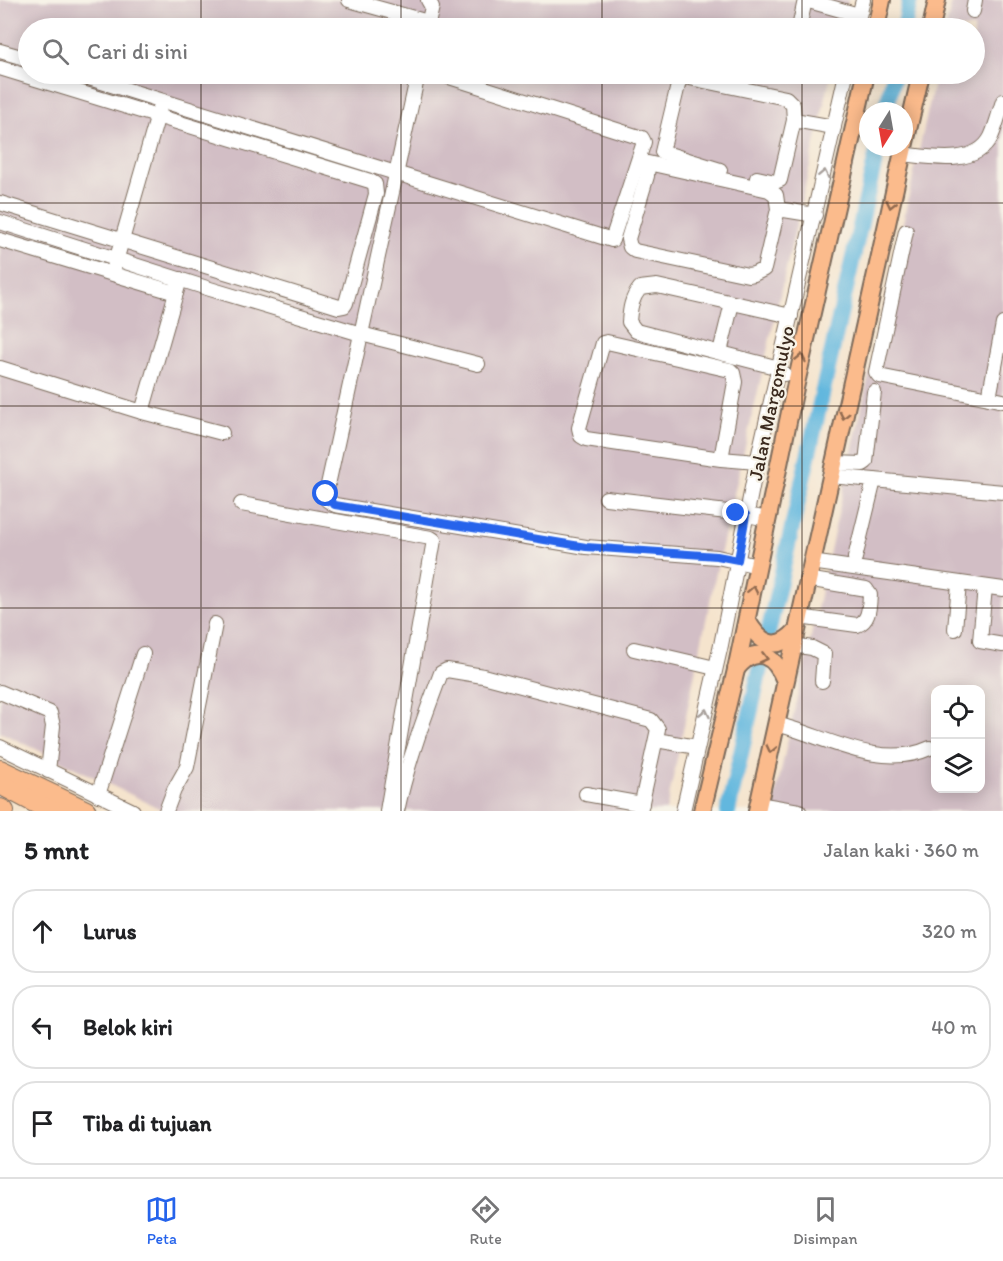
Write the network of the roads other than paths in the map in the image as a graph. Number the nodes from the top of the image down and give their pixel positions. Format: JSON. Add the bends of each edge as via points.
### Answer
{"nodes":[{"id":1,"x":349,"y":0,"type":"edge"},
{"id":2,"x":805,"y":0,"type":"edge"},
{"id":3,"x":863,"y":0,"type":"edge"},
{"id":4,"x":882,"y":0,"type":"edge"},
{"id":5,"x":937,"y":0,"type":"edge"},
{"id":6,"x":433,"y":2,"type":"edge"},
{"id":7,"x":406,"y":18,"type":"edge"},
{"id":8,"x":430,"y":18,"type":"edge"},
{"id":9,"x":801,"y":18,"type":"edge"},
{"id":10,"x":848,"y":18,"type":"edge"},
{"id":11,"x":859,"y":18,"type":"edge"},
{"id":12,"x":878,"y":18,"type":"edge"},
{"id":13,"x":933,"y":18,"type":"edge"},
{"id":14,"x":0,"y":51,"type":"edge"},
{"id":15,"x":18,"y":56,"type":"edge"},
{"id":16,"x":0,"y":68,"type":"edge"},
{"id":17,"x":18,"y":73,"type":"edge"},
{"id":18,"x":53,"y":84,"type":"edge"},
{"id":19,"x":79,"y":84,"type":"edge"},
{"id":20,"x":110,"y":84,"type":"edge"},
{"id":21,"x":416,"y":84,"type":"edge"},
{"id":22,"x":472,"y":84,"type":"edge"},
{"id":23,"x":678,"y":84,"type":"edge"},
{"id":24,"x":722,"y":84,"type":"edge"},
{"id":25,"x":844,"y":84,"type":"edge"},
{"id":26,"x":864,"y":84,"type":"edge"},
{"id":27,"x":919,"y":84,"type":"edge"},
{"id":28,"x":79,"y":92,"type":"junction"},
{"id":29,"x":162,"y":100,"type":"junction"},
{"id":30,"x":1003,"y":101,"type":"edge"},
{"id":31,"x":913,"y":107,"type":"edge"},
{"id":32,"x":159,"y":116,"type":"junction"},
{"id":33,"x":794,"y":120,"type":"junction"},
{"id":34,"x":834,"y":126,"type":"junction"},
{"id":35,"x":257,"y":130,"type":"junction"},
{"id":36,"x":253,"y":145,"type":"junction"},
{"id":37,"x":913,"y":151,"type":"edge"},
{"id":38,"x":901,"y":156,"type":"edge"},
{"id":39,"x":395,"y":173,"type":"junction"},
{"id":40,"x":0,"y":203,"type":"edge"},
{"id":41,"x":778,"y":208,"type":"junction"},
{"id":42,"x":27,"y":211,"type":"junction"},
{"id":43,"x":815,"y":215,"type":"junction"},
{"id":44,"x":0,"y":222,"type":"edge"},
{"id":45,"x":22,"y":229,"type":"junction"},
{"id":46,"x":906,"y":231,"type":"dead end"},
{"id":47,"x":43,"y":235,"type":"junction"},
{"id":48,"x":0,"y":240,"type":"edge"},
{"id":49,"x":123,"y":240,"type":"junction"},
{"id":50,"x":828,"y":245,"type":"junction"},
{"id":51,"x":38,"y":251,"type":"junction"},
{"id":52,"x":118,"y":260,"type":"junction"},
{"id":53,"x":357,"y":266,"type":"junction"},
{"id":54,"x":801,"y":268,"type":"junction"},
{"id":55,"x":215,"y":269,"type":"junction"},
{"id":56,"x":375,"y":270,"type":"junction"},
{"id":57,"x":112,"y":274,"type":"junction"},
{"id":58,"x":180,"y":279,"type":"junction"},
{"id":59,"x":210,"y":289,"type":"junction"},
{"id":60,"x":176,"y":293,"type":"junction"},
{"id":61,"x":732,"y":303,"type":"junction"},
{"id":62,"x":791,"y":316,"type":"junction"},
{"id":63,"x":1003,"y":324,"type":"edge"},
{"id":64,"x":361,"y":334,"type":"junction"},
{"id":65,"x":720,"y":352,"type":"junction"},
{"id":66,"x":477,"y":364,"type":"dead end"},
{"id":67,"x":0,"y":368,"type":"edge"},
{"id":68,"x":779,"y":368,"type":"junction"},
{"id":69,"x":795,"y":388,"type":"junction"},
{"id":70,"x":874,"y":392,"type":"dead end"},
{"id":71,"x":989,"y":398,"type":"junction"},
{"id":72,"x":1003,"y":400,"type":"edge"},
{"id":73,"x":142,"y":412,"type":"junction"},
{"id":74,"x":222,"y":434,"type":"dead end"},
{"id":75,"x":721,"y":459,"type":"junction"},
{"id":76,"x":757,"y":462,"type":"junction"},
{"id":77,"x":832,"y":470,"type":"junction"},
{"id":78,"x":874,"y":480,"type":"junction"},
{"id":79,"x":1003,"y":492,"type":"edge"},
{"id":80,"x":606,"y":498,"type":"dead end"},
{"id":81,"x":241,"y":504,"type":"dead end"},
{"id":82,"x":746,"y":515,"type":"junction"},
{"id":83,"x":768,"y":519,"type":"junction"},
{"id":84,"x":855,"y":558,"type":"dead end"},
{"id":85,"x":738,"y":560,"type":"junction"},
{"id":86,"x":811,"y":562,"type":"junction"},
{"id":87,"x":758,"y":566,"type":"junction"},
{"id":88,"x":807,"y":579,"type":"junction"},
{"id":89,"x":959,"y":584,"type":"junction"},
{"id":90,"x":984,"y":587,"type":"junction"},
{"id":91,"x":1003,"y":589,"type":"edge"},
{"id":92,"x":748,"y":622,"type":"junction"},
{"id":93,"x":215,"y":624,"type":"dead end"},
{"id":94,"x":955,"y":628,"type":"dead end"},
{"id":95,"x":794,"y":633,"type":"junction"},
{"id":96,"x":1003,"y":645,"type":"edge"},
{"id":97,"x":634,"y":649,"type":"dead end"},
{"id":98,"x":143,"y":654,"type":"dead end"},
{"id":99,"x":739,"y":666,"type":"junction"},
{"id":100,"x":715,"y":668,"type":"junction"},
{"id":101,"x":784,"y":676,"type":"junction"},
{"id":102,"x":822,"y":681,"type":"dead end"},
{"id":103,"x":0,"y":692,"type":"edge"},
{"id":104,"x":776,"y":724,"type":"junction"},
{"id":105,"x":656,"y":740,"type":"junction"},
{"id":106,"x":0,"y":747,"type":"edge"},
{"id":107,"x":697,"y":747,"type":"junction"},
{"id":108,"x":930,"y":748,"type":"dead end"},
{"id":109,"x":0,"y":770,"type":"edge"},
{"id":110,"x":48,"y":771,"type":"junction"},
{"id":111,"x":0,"y":784,"type":"edge"},
{"id":112,"x":586,"y":794,"type":"dead end"},
{"id":113,"x":98,"y":795,"type":"junction"},
{"id":114,"x":641,"y":808,"type":"edge"},
{"id":115,"x":757,"y":808,"type":"edge"},
{"id":116,"x":51,"y":811,"type":"edge"},
{"id":117,"x":86,"y":811,"type":"edge"},
{"id":118,"x":133,"y":811,"type":"edge"},
{"id":119,"x":166,"y":811,"type":"edge"},
{"id":120,"x":387,"y":811,"type":"edge"},
{"id":121,"x":397,"y":811,"type":"edge"},
{"id":122,"x":683,"y":811,"type":"edge"},
{"id":123,"x":702,"y":811,"type":"edge"},
{"id":124,"x":799,"y":811,"type":"edge"}],
"edges":[{"from":1,"to":7,"type":"street"},
{"from":2,"to":9,"type":"street"},
{"from":2,"to":10,"type":"street"},
{"from":3,"to":11,"type":"street"},
{"from":4,"to":12,"type":"main road"},
{"from":5,"to":13,"type":"main road"},
{"from":6,"to":8,"type":"street"},
{"from":14,"to":15,"type":"street"},
{"from":16,"to":17,"type":"street"},
{"from":18,"to":28,"type":"street"},
{"from":19,"to":28,"type":"street"},
{"from":20,"to":29,"type":"street"},
{"from":21,"to":39,"type":"street"},
{"from":22,"to":39,"type":"street","via":[[642,138],[644,142],[613,239]]},
{"from":23,"to":33,"type":"street","via":[[662,152],[719,170],[778,182]]},
{"from":24,"to":33,"type":"street","via":[[786,98],[793,105]]},
{"from":25,"to":34,"type":"street"},
{"from":26,"to":50,"type":"main road","name":"Jalan Margomulyo"},
{"from":27,"to":31,"type":"main road"},
{"from":28,"to":32,"type":"street"},
{"from":29,"to":32,"type":"street"},
{"from":29,"to":35,"type":"street"},
{"from":30,"to":37,"type":"street","via":[[991,137],[974,152],[946,158]]},
{"from":32,"to":36,"type":"street"},
{"from":32,"to":49,"type":"street"},
{"from":33,"to":34,"type":"street"},
{"from":43,"to":34,"type":"street","one_way":true},
{"from":35,"to":36,"type":"street"},
{"from":35,"to":39,"type":"street"},
{"from":36,"to":53,"type":"street","via":[[375,184],[376,194]]},
{"from":38,"to":77,"type":"main road","one_way":true},
{"from":39,"to":56,"type":"street"},
{"from":40,"to":42,"type":"street"},
{"from":41,"to":41,"type":"street","via":[[764,268],[754,274],[635,251],[628,239],[648,163],[769,190],[776,195]]},
{"from":41,"to":43,"type":"street"},
{"from":42,"to":45,"type":"street"},
{"from":42,"to":49,"type":"street"},
{"from":43,"to":54,"type":"street"},
{"from":44,"to":45,"type":"street"},
{"from":45,"to":47,"type":"street"},
{"from":46,"to":71,"type":"street","via":[[876,372],[879,376]]},
{"from":47,"to":51,"type":"street"},
{"from":47,"to":52,"type":"street"},
{"from":48,"to":51,"type":"street"},
{"from":49,"to":52,"type":"street"},
{"from":49,"to":55,"type":"street"},
{"from":50,"to":54,"type":"street"},
{"from":69,"to":50,"type":"main road","name":"Jalan Margomulyo","one_way":true},
{"from":51,"to":57,"type":"street"},
{"from":52,"to":57,"type":"street"},
{"from":52,"to":58,"type":"street"},
{"from":53,"to":55,"type":"street","via":[[346,303],[339,307]]},
{"from":53,"to":56,"type":"street"},
{"from":54,"to":62,"type":"street"},
{"from":55,"to":59,"type":"street"},
{"from":56,"to":64,"type":"street"},
{"from":57,"to":60,"type":"street"},
{"from":58,"to":59,"type":"street"},
{"from":58,"to":60,"type":"street"},
{"from":59,"to":64,"type":"street"},
{"from":60,"to":73,"type":"street"},
{"from":61,"to":62,"type":"street"},
{"from":61,"to":65,"type":"street"},
{"from":61,"to":65,"type":"street","via":[[657,286],[640,288],[632,298],[629,322],[636,331]]},
{"from":62,"to":68,"type":"street"},
{"from":63,"to":71,"type":"street"},
{"from":64,"to":66,"type":"street"},
{"from":64,"to":85,"type":"street","via":[[326,494],[327,500],[335,505],[586,547]]},
{"from":65,"to":68,"type":"street"},
{"from":67,"to":73,"type":"street"},
{"from":68,"to":69,"type":"street"},
{"from":68,"to":76,"type":"street"},
{"from":69,"to":83,"type":"main road","name":"Jalan Margomulyo"},
{"from":70,"to":77,"type":"street","via":[[866,462]]},
{"from":71,"to":72,"type":"street"},
{"from":73,"to":74,"type":"street"},
{"from":75,"to":75,"type":"street","via":[[581,436],[579,428],[603,343],[734,373]]},
{"from":75,"to":76,"type":"street"},
{"from":76,"to":82,"type":"street"},
{"from":77,"to":78,"type":"street"},
{"from":77,"to":86,"type":"main road"},
{"from":78,"to":79,"type":"street"},
{"from":78,"to":84,"type":"street"},
{"from":80,"to":82,"type":"street"},
{"from":81,"to":120,"type":"street","via":[[434,540]]},
{"from":82,"to":83,"type":"street"},
{"from":82,"to":85,"type":"street"},
{"from":83,"to":87,"type":"main road","name":"Jalan Margomulyo"},
{"from":85,"to":87,"type":"street"},
{"from":85,"to":100,"type":"street"},
{"from":86,"to":88,"type":"main road"},
{"from":86,"to":89,"type":"street"},
{"from":92,"to":87,"type":"main road","name":"Jalan Margomulyo","one_way":true},
{"from":88,"to":95,"type":"main road"},
{"from":88,"to":95,"type":"street","via":[[866,589],[870,594],[868,614],[857,625]]},
{"from":89,"to":90,"type":"street"},
{"from":89,"to":94,"type":"street"},
{"from":90,"to":91,"type":"street"},
{"from":90,"to":96,"type":"street","via":[[980,641]]},
{"from":92,"to":95,"type":"main road","via":[[757,637],[768,642],[778,643]]},
{"from":92,"to":99,"type":"main road","name":"Jalan Margomulyo"},
{"from":93,"to":119,"type":"street","via":[[187,767]]},
{"from":95,"to":101,"type":"main road"},
{"from":95,"to":102,"type":"street","via":[[824,654]]},
{"from":97,"to":100,"type":"street"},
{"from":98,"to":113,"type":"street"},
{"from":99,"to":101,"type":"main road","one_way":true,"via":[[752,656],[767,656]]},
{"from":99,"to":123,"type":"main road","name":"Jalan Margomulyo"},
{"from":107,"to":100,"type":"street","one_way":true},
{"from":101,"to":104,"type":"main road"},
{"from":103,"to":110,"type":"street","via":[[50,713],[53,726]]},
{"from":104,"to":108,"type":"street","via":[[844,747],[900,757]]},
{"from":104,"to":115,"type":"main road","one_way":true},
{"from":105,"to":107,"type":"street"},
{"from":105,"to":114,"type":"street"},
{"from":105,"to":121,"type":"street","via":[[657,729],[651,720],[447,670],[441,673],[429,706]]},
{"from":106,"to":110,"type":"street"},
{"from":107,"to":122,"type":"street"},
{"from":109,"to":117,"type":"highway"},
{"from":110,"to":113,"type":"street"},
{"from":111,"to":116,"type":"highway"},
{"from":112,"to":114,"type":"street"},
{"from":113,"to":118,"type":"street"},
{"from":115,"to":124,"type":"street"}]}
